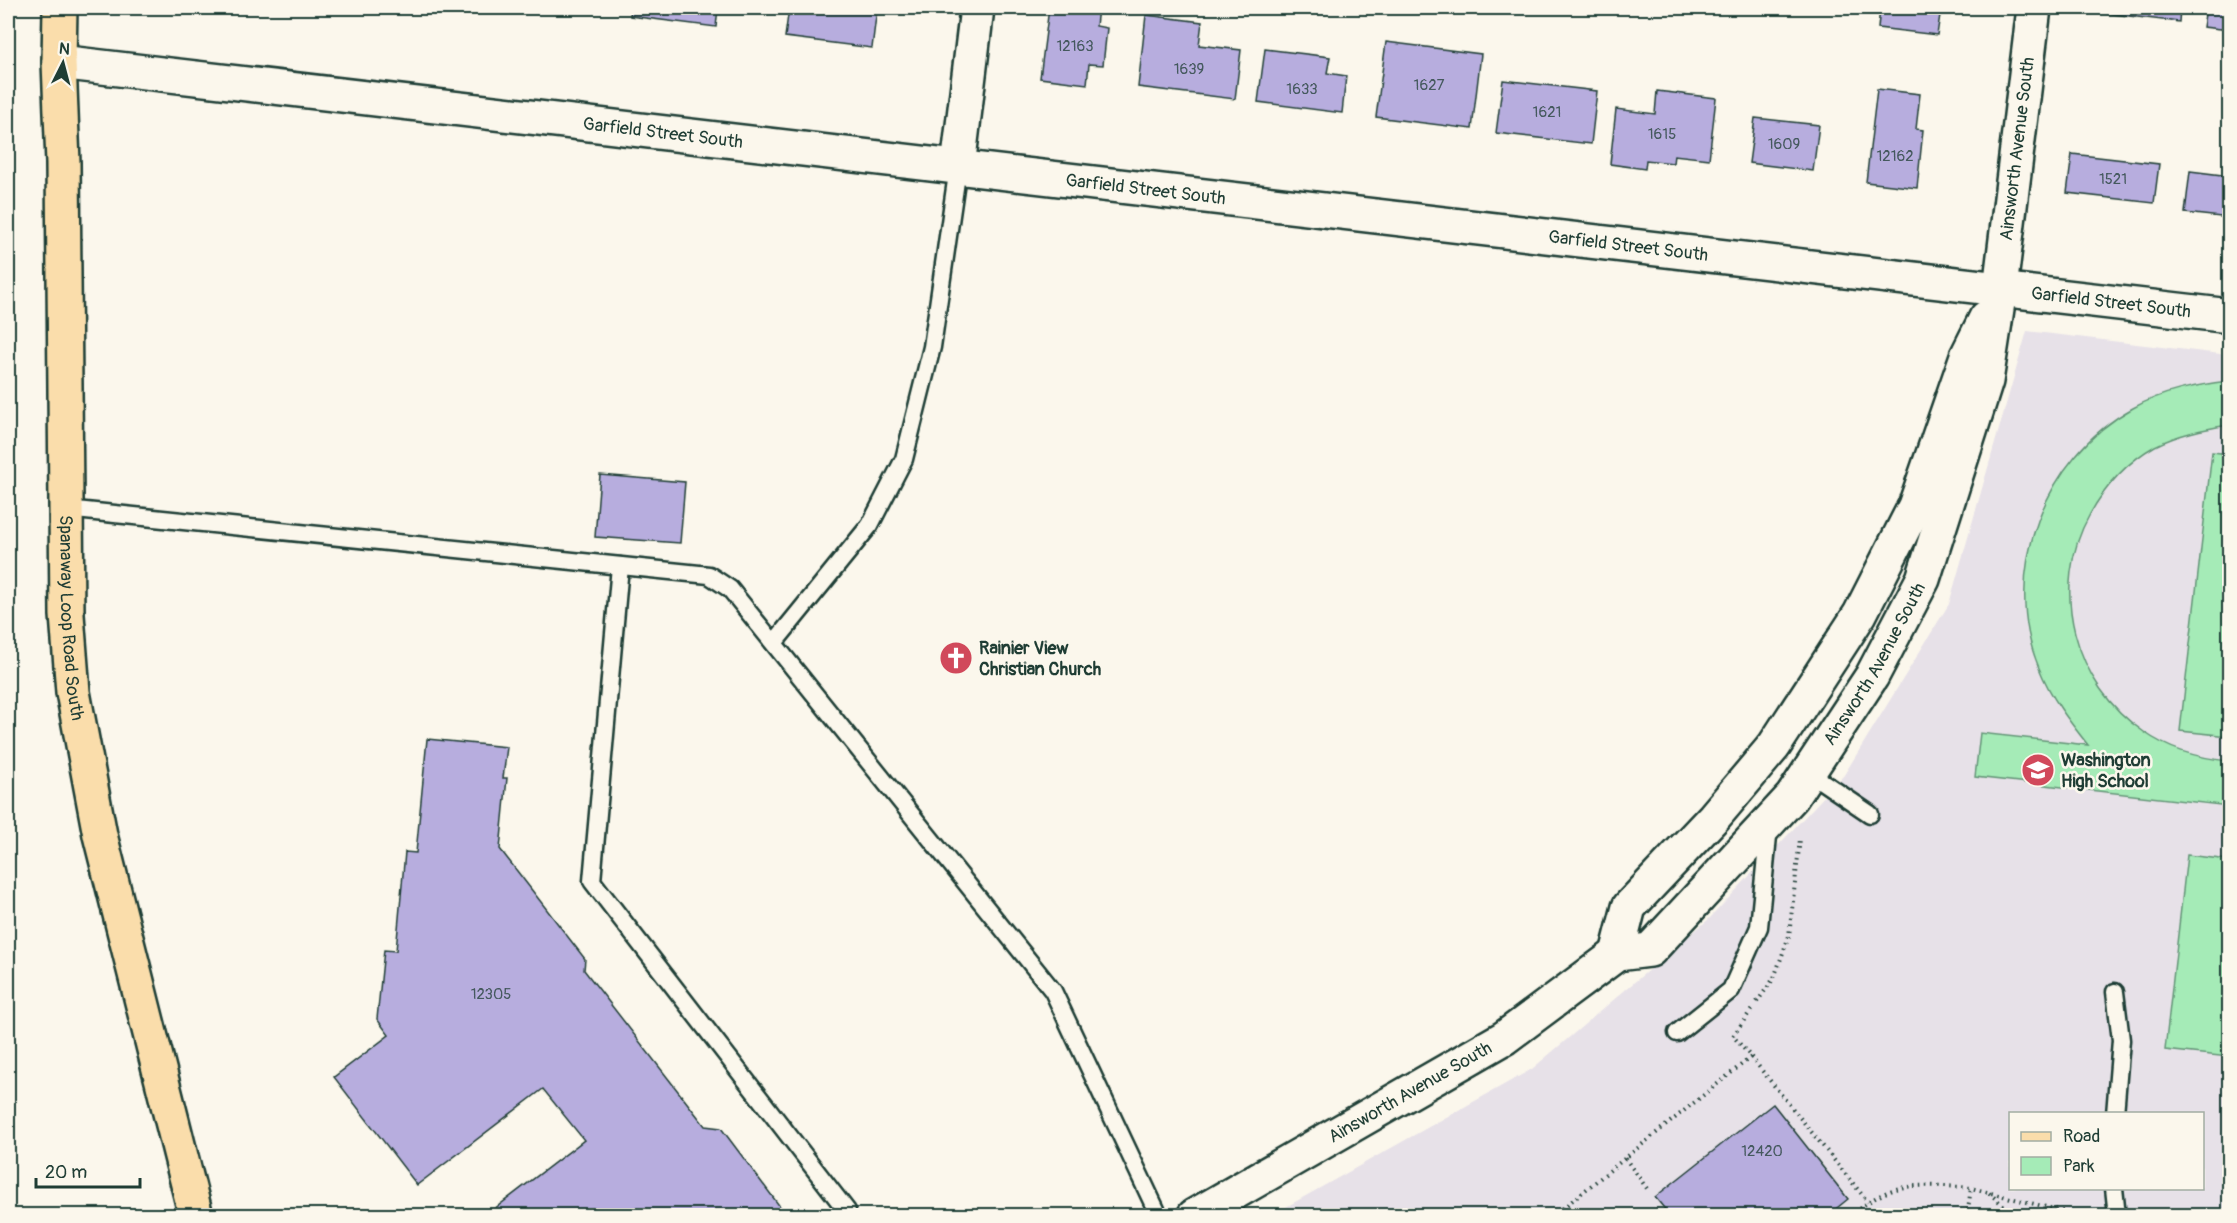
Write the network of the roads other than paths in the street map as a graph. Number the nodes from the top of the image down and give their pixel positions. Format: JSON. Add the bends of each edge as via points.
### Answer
{"nodes":[{"id":1,"x":60,"y":8,"type":"edge"},
{"id":2,"x":977,"y":8,"type":"edge"},
{"id":3,"x":2034,"y":8,"type":"edge"},
{"id":4,"x":59,"y":62,"type":"junction"},
{"id":5,"x":958,"y":167,"type":"junction"},
{"id":6,"x":2000,"y":289,"type":"junction"},
{"id":7,"x":2229,"y":316,"type":"edge"},
{"id":8,"x":66,"y":509,"type":"junction"},
{"id":9,"x":620,"y":566,"type":"junction"},
{"id":10,"x":774,"y":644,"type":"junction"},
{"id":11,"x":1808,"y":772,"type":"junction"},
{"id":12,"x":1870,"y":814,"type":"dead end"},
{"id":13,"x":1769,"y":821,"type":"junction"},
{"id":14,"x":1617,"y":954,"type":"junction"},
{"id":15,"x":2115,"y":992,"type":"dead end"},
{"id":16,"x":1677,"y":1033,"type":"dead end"},
{"id":17,"x":2115,"y":1112,"type":"edge"},
{"id":18,"x":2114,"y":1190,"type":"edge"},
{"id":19,"x":847,"y":1211,"type":"dead end"},
{"id":20,"x":196,"y":1215,"type":"edge"},
{"id":21,"x":1159,"y":1215,"type":"edge"},
{"id":22,"x":1194,"y":1215,"type":"edge"},
{"id":23,"x":2117,"y":1215,"type":"edge"}],
"edges":[{"from":1,"to":4,"type":"main road","name":"Spanaway Loop Road South"},
{"from":2,"to":5,"type":"street"},
{"from":3,"to":6,"type":"street","name":"Ainsworth Avenue South"},
{"from":4,"to":5,"type":"street","name":"Garfield Street South"},
{"from":4,"to":8,"type":"main road","name":"Spanaway Loop Road South"},
{"from":5,"to":6,"type":"street","name":"Garfield Street South"},
{"from":5,"to":10,"type":"lane","via":[[932,347],[904,459],[870,525]]},
{"from":6,"to":7,"type":"street","name":"Garfield Street South"},
{"from":6,"to":11,"type":"street","name":"Ainsworth Avenue South","via":[[1986,381],[1923,579],[1872,676]]},
{"from":6,"to":14,"type":"street","name":"Ainsworth Avenue South","via":[[1967,356],[1915,506],[1860,614],[1774,746],[1629,907]]},
{"from":8,"to":9,"type":"lane"},
{"from":8,"to":20,"type":"main road","name":"Spanaway Loop Road South","via":[[67,615],[77,714],[100,835]]},
{"from":9,"to":10,"type":"lane","via":[[709,575],[730,589]]},
{"from":9,"to":19,"type":"lane","via":[[592,881]]},
{"from":10,"to":21,"type":"lane","via":[[1053,991]]},
{"from":11,"to":12,"type":"lane"},
{"from":11,"to":13,"type":"street","name":"Ainsworth Avenue South"},
{"from":13,"to":14,"type":"street","name":"Ainsworth Avenue South","via":[[1650,950]]},
{"from":13,"to":16,"type":"lane","via":[[1759,927],[1750,948],[1731,990]]},
{"from":14,"to":22,"type":"street","name":"Ainsworth Avenue South","via":[[1504,1038]]},
{"from":15,"to":17,"type":"lane","via":[[2121,1040]]},
{"from":18,"to":23,"type":"lane"}]}
